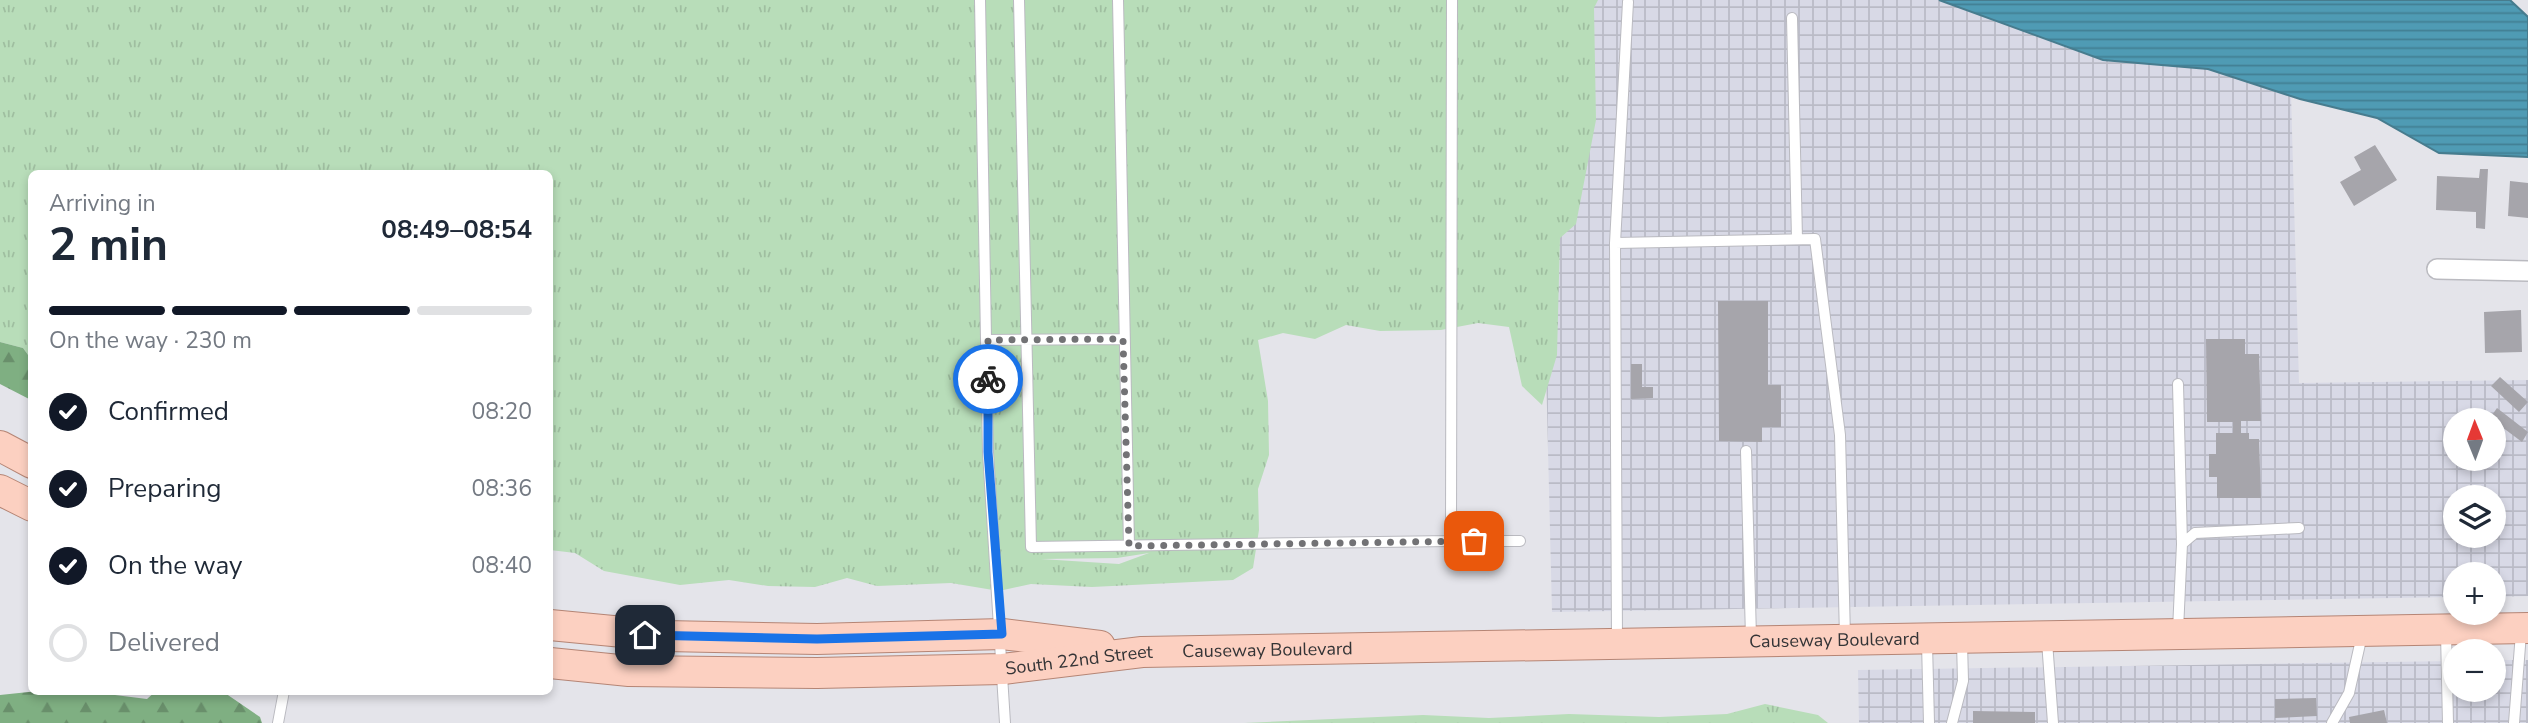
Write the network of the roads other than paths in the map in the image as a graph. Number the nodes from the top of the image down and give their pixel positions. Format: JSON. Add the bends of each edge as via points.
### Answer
{"nodes":[{"id":1,"x":980,"y":0,"type":"edge"},
{"id":2,"x":1018,"y":0,"type":"edge"},
{"id":3,"x":1118,"y":0,"type":"edge"},
{"id":4,"x":1452,"y":0,"type":"edge"},
{"id":5,"x":1628,"y":2,"type":"dead end"},
{"id":6,"x":1792,"y":18,"type":"dead end"},
{"id":7,"x":1797,"y":239,"type":"junction"},
{"id":8,"x":1615,"y":243,"type":"junction"},
{"id":9,"x":2437,"y":269,"type":"dead end"},
{"id":10,"x":2528,"y":271,"type":"edge"},
{"id":11,"x":1123,"y":339,"type":"junction"},
{"id":12,"x":988,"y":340,"type":"junction"},
{"id":13,"x":1026,"y":340,"type":"junction"},
{"id":14,"x":2178,"y":384,"type":"dead end"},
{"id":15,"x":0,"y":446,"type":"edge"},
{"id":16,"x":1746,"y":451,"type":"dead end"},
{"id":17,"x":28,"y":461,"type":"edge"},
{"id":18,"x":0,"y":490,"type":"edge"},
{"id":19,"x":28,"y":504,"type":"edge"},
{"id":20,"x":2299,"y":528,"type":"dead end"},
{"id":21,"x":1451,"y":541,"type":"junction"},
{"id":22,"x":1520,"y":541,"type":"dead end"},
{"id":23,"x":2182,"y":544,"type":"junction"},
{"id":24,"x":1129,"y":546,"type":"junction"},
{"id":25,"x":553,"y":625,"type":"edge"},
{"id":26,"x":2524,"y":629,"type":"edge"},
{"id":27,"x":2446,"y":630,"type":"junction"},
{"id":28,"x":2362,"y":631,"type":"junction"},
{"id":29,"x":1002,"y":634,"type":"junction"},
{"id":30,"x":2178,"y":634,"type":"junction"},
{"id":31,"x":2047,"y":636,"type":"junction"},
{"id":32,"x":1962,"y":638,"type":"junction"},
{"id":33,"x":1927,"y":639,"type":"junction"},
{"id":34,"x":1845,"y":640,"type":"junction"},
{"id":35,"x":1751,"y":641,"type":"junction"},
{"id":36,"x":1617,"y":644,"type":"junction"},
{"id":37,"x":1142,"y":652,"type":"junction"},
{"id":38,"x":553,"y":663,"type":"edge"},
{"id":39,"x":1003,"y":669,"type":"junction"},
{"id":40,"x":283,"y":695,"type":"edge"},
{"id":41,"x":278,"y":723,"type":"edge"},
{"id":42,"x":1005,"y":723,"type":"edge"},
{"id":43,"x":1929,"y":723,"type":"edge"},
{"id":44,"x":1951,"y":723,"type":"edge"},
{"id":45,"x":2053,"y":723,"type":"edge"},
{"id":46,"x":2332,"y":723,"type":"edge"},
{"id":47,"x":2448,"y":723,"type":"edge"},
{"id":48,"x":2514,"y":723,"type":"edge"}],
"edges":[{"from":1,"to":12,"type":"lane"},
{"from":2,"to":13,"type":"lane"},
{"from":3,"to":11,"type":"lane"},
{"from":4,"to":21,"type":"lane"},
{"from":5,"to":8,"type":"lane"},
{"from":6,"to":7,"type":"lane"},
{"from":7,"to":8,"type":"lane"},
{"from":7,"to":34,"type":"lane","via":[[1815,239],[1840,435]]},
{"from":8,"to":36,"type":"lane"},
{"from":9,"to":10,"type":"street"},
{"from":11,"to":13,"type":"lane"},
{"from":11,"to":24,"type":"lane"},
{"from":12,"to":13,"type":"lane"},
{"from":12,"to":29,"type":"lane","via":[[988,452]]},
{"from":13,"to":24,"type":"lane","via":[[1031,547]]},
{"from":14,"to":23,"type":"lane"},
{"from":15,"to":17,"type":"main road"},
{"from":16,"to":35,"type":"lane"},
{"from":18,"to":19,"type":"main road"},
{"from":20,"to":23,"type":"lane","via":[[2195,533]]},
{"from":21,"to":22,"type":"lane"},
{"from":21,"to":24,"type":"lane"},
{"from":23,"to":30,"type":"lane"},
{"from":25,"to":29,"type":"main road","name":"South 22nd Street","via":[[679,636],[817,639]]},
{"from":26,"to":27,"type":"main road","name":"Causeway Boulevard"},
{"from":26,"to":48,"type":"lane"},
{"from":27,"to":28,"type":"main road","name":"Causeway Boulevard"},
{"from":27,"to":47,"type":"lane"},
{"from":28,"to":30,"type":"main road","name":"Causeway Boulevard"},
{"from":28,"to":46,"type":"lane","via":[[2349,693]]},
{"from":29,"to":37,"type":"main road","name":"South 22nd Street"},
{"from":29,"to":39,"type":"lane"},
{"from":30,"to":31,"type":"main road","name":"Causeway Boulevard"},
{"from":31,"to":32,"type":"main road","name":"Causeway Boulevard"},
{"from":31,"to":45,"type":"lane"},
{"from":32,"to":33,"type":"main road","name":"Causeway Boulevard"},
{"from":32,"to":44,"type":"lane","via":[[1963,681]]},
{"from":33,"to":34,"type":"main road","name":"Causeway Boulevard"},
{"from":33,"to":43,"type":"lane"},
{"from":34,"to":35,"type":"main road","name":"Causeway Boulevard"},
{"from":35,"to":36,"type":"main road","name":"Causeway Boulevard"},
{"from":36,"to":37,"type":"main road","name":"Causeway Boulevard"},
{"from":37,"to":39,"type":"main road","name":"South 22nd Street"},
{"from":38,"to":39,"type":"main road","name":"South 22nd Street","via":[[739,675]]},
{"from":39,"to":42,"type":"lane"},
{"from":40,"to":41,"type":"lane"}]}
